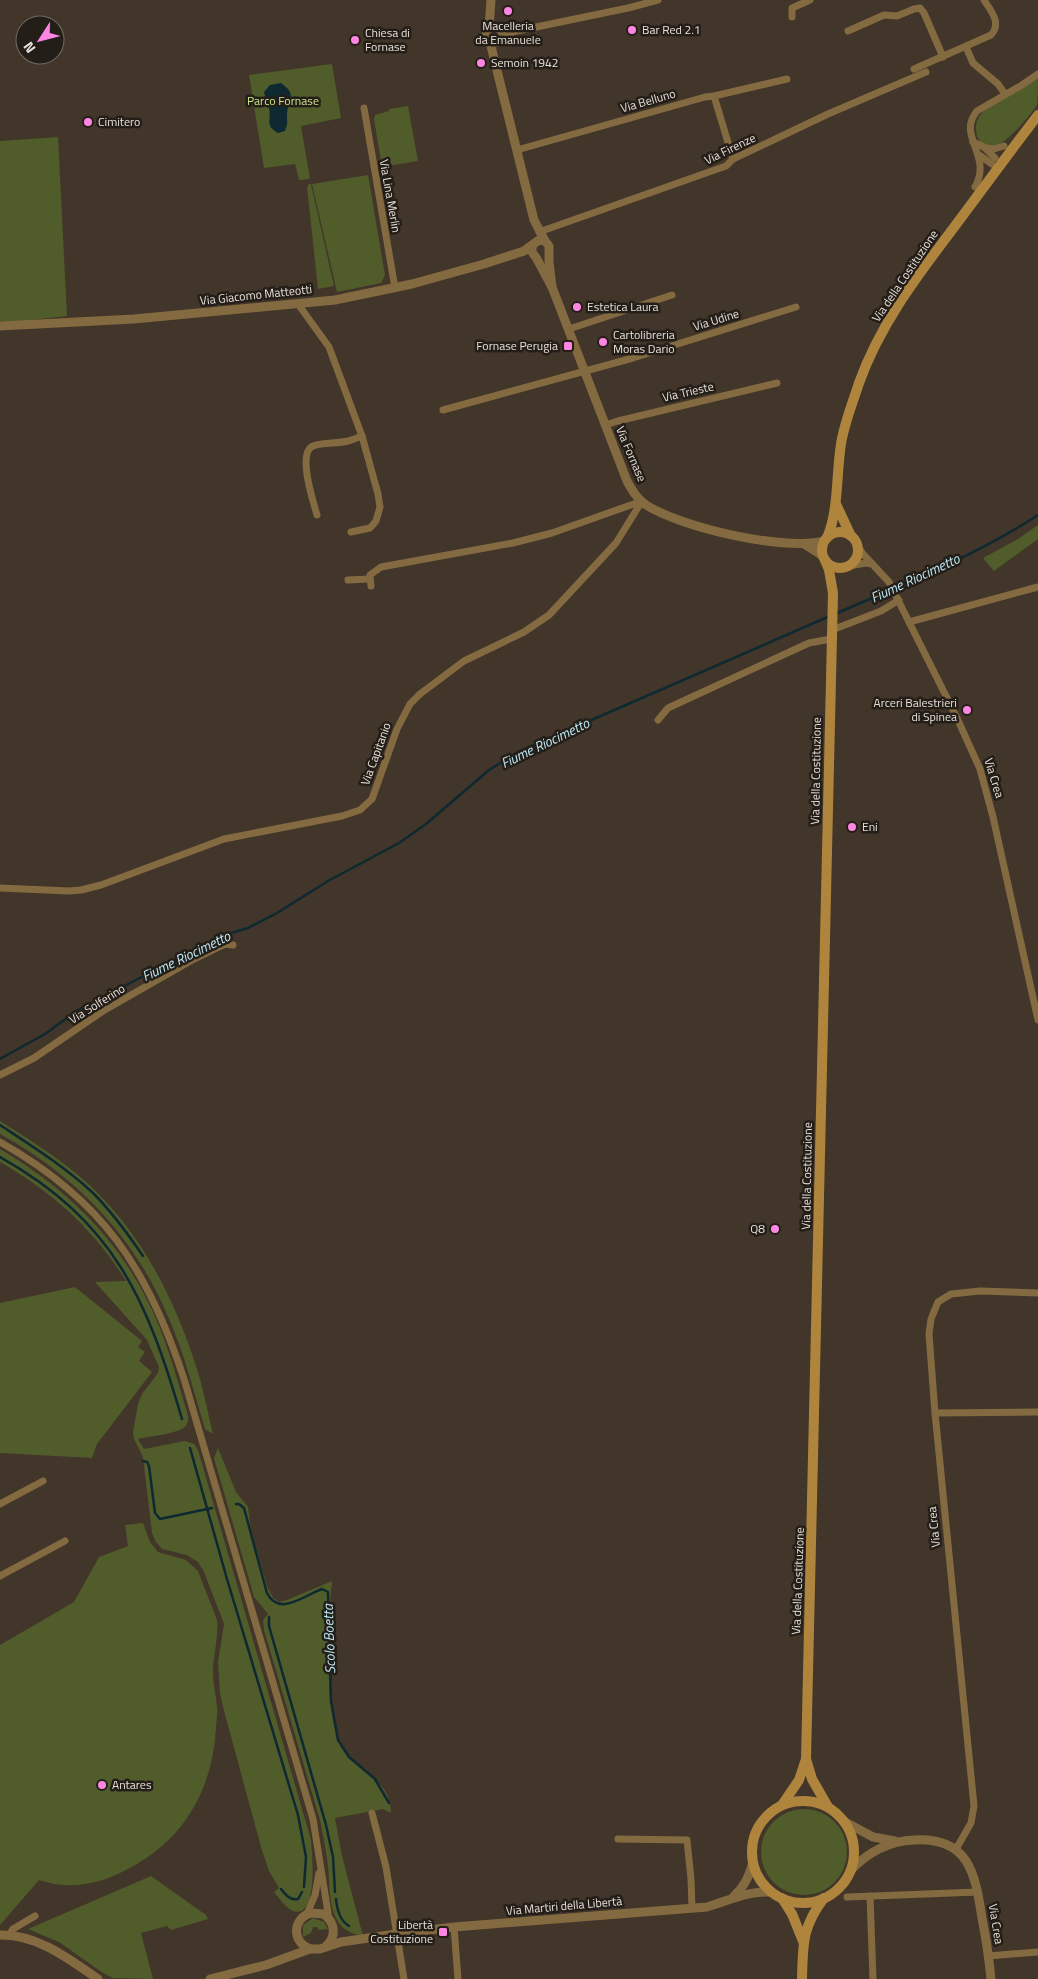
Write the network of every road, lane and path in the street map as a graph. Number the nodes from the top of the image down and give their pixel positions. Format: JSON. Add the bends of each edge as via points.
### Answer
{"nodes":[{"id":1,"x":658,"y":0,"type":"edge"},
{"id":2,"x":810,"y":0,"type":"edge"},
{"id":3,"x":984,"y":0,"type":"edge"},
{"id":4,"x":491,"y":2,"type":"edge"},
{"id":5,"x":792,"y":17,"type":"dead end"},
{"id":6,"x":495,"y":28,"type":"junction"},
{"id":7,"x":517,"y":31,"type":"junction"},
{"id":8,"x":848,"y":32,"type":"dead end"},
{"id":9,"x":496,"y":41,"type":"junction"},
{"id":10,"x":966,"y":47,"type":"junction"},
{"id":11,"x":943,"y":57,"type":"junction"},
{"id":12,"x":914,"y":69,"type":"dead end"},
{"id":13,"x":926,"y":72,"type":"dead end"},
{"id":14,"x":1038,"y":74,"type":"edge"},
{"id":15,"x":787,"y":78,"type":"dead end"},
{"id":16,"x":1005,"y":94,"type":"junction"},
{"id":17,"x":714,"y":96,"type":"junction"},
{"id":18,"x":1038,"y":106,"type":"edge"},
{"id":19,"x":364,"y":108,"type":"dead end"},
{"id":20,"x":1038,"y":115,"type":"edge"},
{"id":21,"x":973,"y":141,"type":"junction"},
{"id":22,"x":1004,"y":146,"type":"joint"},
{"id":23,"x":984,"y":147,"type":"junction"},
{"id":24,"x":517,"y":150,"type":"junction"},
{"id":25,"x":979,"y":155,"type":"junction"},
{"id":26,"x":733,"y":159,"type":"junction"},
{"id":27,"x":996,"y":164,"type":"junction"},
{"id":28,"x":975,"y":187,"type":"joint"},
{"id":29,"x":534,"y":220,"type":"junction"},
{"id":30,"x":539,"y":232,"type":"junction"},
{"id":31,"x":949,"y":234,"type":"junction"},
{"id":32,"x":545,"y":241,"type":"junction"},
{"id":33,"x":533,"y":245,"type":"junction"},
{"id":34,"x":548,"y":255,"type":"junction"},
{"id":35,"x":510,"y":256,"type":"junction"},
{"id":36,"x":536,"y":258,"type":"junction"},
{"id":37,"x":552,"y":287,"type":"junction"},
{"id":38,"x":395,"y":288,"type":"junction"},
{"id":39,"x":672,"y":295,"type":"dead end"},
{"id":40,"x":298,"y":304,"type":"junction"},
{"id":41,"x":796,"y":307,"type":"dead end"},
{"id":42,"x":0,"y":326,"type":"edge"},
{"id":43,"x":568,"y":329,"type":"junction"},
{"id":44,"x":584,"y":371,"type":"junction"},
{"id":45,"x":776,"y":383,"type":"dead end"},
{"id":46,"x":443,"y":410,"type":"dead end"},
{"id":47,"x":605,"y":426,"type":"junction"},
{"id":48,"x":362,"y":436,"type":"junction"},
{"id":49,"x":642,"y":501,"type":"junction"},
{"id":50,"x":836,"y":503,"type":"junction"},
{"id":51,"x":316,"y":515,"type":"dead end"},
{"id":52,"x":351,"y":532,"type":"dead end"},
{"id":53,"x":851,"y":536,"type":"junction"},
{"id":54,"x":826,"y":539,"type":"junction"},
{"id":55,"x":801,"y":542,"type":"junction"},
{"id":56,"x":857,"y":545,"type":"junction"},
{"id":57,"x":824,"y":558,"type":"junction"},
{"id":58,"x":873,"y":564,"type":"junction"},
{"id":59,"x":846,"y":567,"type":"junction"},
{"id":60,"x":348,"y":580,"type":"dead end"},
{"id":61,"x":1038,"y":586,"type":"edge"},
{"id":62,"x":833,"y":593,"type":"junction"},
{"id":63,"x":898,"y":599,"type":"junction"},
{"id":64,"x":909,"y":622,"type":"junction"},
{"id":65,"x":832,"y":630,"type":"junction"},
{"id":66,"x":658,"y":720,"type":"dead end"},
{"id":67,"x":0,"y":888,"type":"edge"},
{"id":68,"x":233,"y":945,"type":"dead end"},
{"id":69,"x":1038,"y":1020,"type":"edge"},
{"id":70,"x":0,"y":1075,"type":"edge"},
{"id":71,"x":0,"y":1142,"type":"edge"},
{"id":72,"x":1038,"y":1293,"type":"edge"},
{"id":73,"x":1038,"y":1412,"type":"edge"},
{"id":74,"x":935,"y":1413,"type":"junction"},
{"id":75,"x":43,"y":1481,"type":"dead end"},
{"id":76,"x":0,"y":1504,"type":"edge"},
{"id":77,"x":65,"y":1540,"type":"dead end"},
{"id":78,"x":0,"y":1576,"type":"edge"},
{"id":79,"x":806,"y":1759,"type":"junction"},
{"id":80,"x":782,"y":1805,"type":"junction"},
{"id":81,"x":828,"y":1807,"type":"junction"},
{"id":82,"x":372,"y":1813,"type":"dead end"},
{"id":83,"x":845,"y":1822,"type":"junction"},
{"id":84,"x":618,"y":1839,"type":"dead end"},
{"id":85,"x":897,"y":1842,"type":"junction"},
{"id":86,"x":956,"y":1849,"type":"junction"},
{"id":87,"x":753,"y":1862,"type":"junction"},
{"id":88,"x":320,"y":1863,"type":"junction"},
{"id":89,"x":850,"y":1871,"type":"junction"},
{"id":90,"x":772,"y":1892,"type":"junction"},
{"id":91,"x":978,"y":1892,"type":"junction"},
{"id":92,"x":870,"y":1896,"type":"junction"},
{"id":93,"x":733,"y":1897,"type":"junction"},
{"id":94,"x":847,"y":1897,"type":"dead end"},
{"id":95,"x":782,"y":1898,"type":"junction"},
{"id":96,"x":825,"y":1898,"type":"junction"},
{"id":97,"x":692,"y":1908,"type":"junction"},
{"id":98,"x":307,"y":1914,"type":"junction"},
{"id":99,"x":35,"y":1916,"type":"dead end"},
{"id":100,"x":329,"y":1919,"type":"junction"},
{"id":101,"x":454,"y":1927,"type":"junction"},
{"id":102,"x":334,"y":1928,"type":"junction"},
{"id":103,"x":396,"y":1934,"type":"junction"},
{"id":104,"x":5,"y":1935,"type":"edge"},
{"id":105,"x":298,"y":1938,"type":"junction"},
{"id":106,"x":365,"y":1940,"type":"junction"},
{"id":107,"x":803,"y":1941,"type":"junction"},
{"id":108,"x":326,"y":1946,"type":"junction"},
{"id":109,"x":310,"y":1949,"type":"junction"},
{"id":110,"x":1038,"y":1952,"type":"edge"},
{"id":111,"x":988,"y":1956,"type":"junction"},
{"id":112,"x":279,"y":1960,"type":"junction"},
{"id":113,"x":76,"y":1966,"type":"junction"},
{"id":114,"x":84,"y":1979,"type":"edge"},
{"id":115,"x":98,"y":1979,"type":"edge"},
{"id":116,"x":210,"y":1979,"type":"edge"},
{"id":117,"x":404,"y":1979,"type":"edge"},
{"id":118,"x":458,"y":1979,"type":"edge"},
{"id":119,"x":802,"y":1979,"type":"edge"},
{"id":120,"x":874,"y":1979,"type":"edge"},
{"id":121,"x":991,"y":1979,"type":"edge"}],
"edges":[{"from":1,"to":7,"type":"street"},
{"from":2,"to":5,"type":"street","via":[[792,8]]},
{"from":3,"to":10,"type":"street","via":[[995,19],[996,28],[991,35]]},
{"from":4,"to":6,"type":"street","name":"Via Fornase"},
{"from":6,"to":7,"type":"street"},
{"from":6,"to":9,"type":"street","name":"Via Fornase","via":[[502,35]]},
{"from":6,"to":9,"type":"street","name":"Via Fornase","via":[[486,36]]},
{"from":7,"to":9,"type":"street"},
{"from":8,"to":11,"type":"street","via":[[884,15],[897,16],[920,8]]},
{"from":9,"to":24,"type":"street","name":"Via Fornase","via":[[496,63]]},
{"from":10,"to":11,"type":"street"},
{"from":10,"to":16,"type":"street","via":[[974,63]]},
{"from":11,"to":12,"type":"street"},
{"from":13,"to":26,"type":"street","name":"Via Firenze"},
{"from":14,"to":16,"type":"street"},
{"from":15,"to":17,"type":"street","name":"Via Belluno"},
{"from":16,"to":21,"type":"street","via":[[973,116],[970,130]]},
{"from":17,"to":24,"type":"street","name":"Via Belluno"},
{"from":17,"to":26,"type":"street"},
{"from":18,"to":22,"type":"main road"},
{"from":19,"to":38,"type":"street","name":"Via Lina Merlin"},
{"from":20,"to":27,"type":"main road","name":"Via della Costituzione"},
{"from":21,"to":23,"type":"street"},
{"from":21,"to":25,"type":"street"},
{"from":22,"to":23,"type":"street"},
{"from":23,"to":27,"type":"street"},
{"from":24,"to":29,"type":"street","name":"Via Fornase"},
{"from":25,"to":27,"type":"street"},
{"from":25,"to":28,"type":"street","via":[[981,173]]},
{"from":26,"to":30,"type":"street","name":"Via Firenze","via":[[726,166]]},
{"from":27,"to":31,"type":"main road","name":"Via della Costituzione"},
{"from":28,"to":31,"type":"main road","via":[[951,221]]},
{"from":29,"to":30,"type":"street","name":"Via Fornase"},
{"from":29,"to":33,"type":"street","name":"Via Fornase"},
{"from":30,"to":32,"type":"street","name":"Via Fornase"},
{"from":31,"to":50,"type":"main road","name":"Via della Costituzione","via":[[877,340],[841,442]]},
{"from":32,"to":33,"type":"street","via":[[539,240]]},
{"from":32,"to":34,"type":"street","name":"Via Fornase","via":[[550,249]]},
{"from":33,"to":35,"type":"street","name":"Via Giacomo Matteotti"},
{"from":33,"to":36,"type":"street","name":"Via Fornase","via":[[532,252]]},
{"from":34,"to":36,"type":"street","via":[[543,259]]},
{"from":34,"to":37,"type":"street","name":"Via Fornase"},
{"from":35,"to":36,"type":"street","name":"Via Giacomo Matteotti"},
{"from":35,"to":38,"type":"street","name":"Via Giacomo Matteotti"},
{"from":36,"to":37,"type":"street","name":"Via Fornase"},
{"from":37,"to":43,"type":"street","name":"Via Fornase"},
{"from":38,"to":40,"type":"street","name":"Via Giacomo Matteotti"},
{"from":39,"to":43,"type":"street"},
{"from":40,"to":42,"type":"street","name":"Via Giacomo Matteotti","via":[[134,319]]},
{"from":40,"to":48,"type":"street","via":[[330,347]]},
{"from":41,"to":44,"type":"street","name":"Via Udine"},
{"from":43,"to":44,"type":"street","name":"Via Fornase"},
{"from":44,"to":46,"type":"street","name":"Via Udine"},
{"from":44,"to":47,"type":"street","name":"Via Fornase"},
{"from":45,"to":47,"type":"street","name":"Via Trieste"},
{"from":47,"to":49,"type":"street","name":"Via Fornase","via":[[627,481]]},
{"from":48,"to":51,"type":"street","via":[[316,445],[307,451],[306,468]]},
{"from":48,"to":52,"type":"street","via":[[380,507],[370,528]]},
{"from":49,"to":55,"type":"street","name":"Via Fornase","via":[[675,517],[727,534]]},
{"from":49,"to":60,"type":"street","via":[[552,533],[513,543],[381,567],[374,571],[370,582]]},
{"from":49,"to":67,"type":"street","name":"Via Capitanio","via":[[616,543],[549,615],[524,632],[464,661],[415,699],[397,729],[372,799],[360,810],[224,839],[81,890]]},
{"from":50,"to":53,"type":"main road","name":"Via della Costituzione"},
{"from":50,"to":54,"type":"main road","name":"Via della Costituzione"},
{"from":53,"to":54,"type":"main road","via":[[840,532]]},
{"from":53,"to":56,"type":"main road"},
{"from":54,"to":55,"type":"street","name":"Via Fornase","via":[[816,543]]},
{"from":54,"to":57,"type":"main road","via":[[822,547]]},
{"from":55,"to":57,"type":"street","name":"Via Fornase"},
{"from":56,"to":58,"type":"street","name":"Via Crea"},
{"from":56,"to":59,"type":"main road","via":[[857,555]]},
{"from":57,"to":59,"type":"main road","via":[[832,566]]},
{"from":57,"to":62,"type":"main road","name":"Via della Costituzione"},
{"from":58,"to":59,"type":"street"},
{"from":58,"to":63,"type":"street","name":"Via Crea","via":[[889,582]]},
{"from":59,"to":62,"type":"main road","name":"Via della Costituzione"},
{"from":61,"to":64,"type":"street"},
{"from":62,"to":65,"type":"main road","name":"Via della Costituzione"},
{"from":63,"to":64,"type":"street","name":"Via Crea"},
{"from":63,"to":65,"type":"street","via":[[881,611]]},
{"from":64,"to":69,"type":"street","name":"Via Crea","via":[[980,769]]},
{"from":65,"to":66,"type":"street","via":[[668,708]]},
{"from":65,"to":79,"type":"main road","name":"Via della Costituzione"},
{"from":68,"to":70,"type":"street","name":"Via Solferino","via":[[225,944],[194,959],[90,1020],[34,1058]]},
{"from":71,"to":88,"type":"street","via":[[51,1175],[96,1216],[124,1248],[153,1299],[174,1351],[197,1424],[313,1818]]},
{"from":72,"to":74,"type":"street","name":"Via Crea","via":[[960,1292],[938,1302],[929,1334]]},
{"from":73,"to":74,"type":"street"},
{"from":74,"to":86,"type":"street","name":"Via Crea","via":[[974,1806],[971,1822]]},
{"from":75,"to":76,"type":"street"},
{"from":77,"to":78,"type":"street"},
{"from":79,"to":80,"type":"main road","name":"Via della Costituzione","via":[[799,1780]]},
{"from":79,"to":81,"type":"main road","name":"Via della Costituzione","via":[[812,1779]]},
{"from":80,"to":81,"type":"main road","via":[[805,1801]]},
{"from":80,"to":87,"type":"main road","via":[[768,1814],[757,1830]]},
{"from":81,"to":83,"type":"main road"},
{"from":82,"to":103,"type":"street","via":[[386,1867]]},
{"from":83,"to":85,"type":"street","via":[[873,1837]]},
{"from":83,"to":89,"type":"main road","via":[[854,1844]]},
{"from":84,"to":97,"type":"street","via":[[687,1840]]},
{"from":85,"to":86,"type":"street","via":[[936,1840]]},
{"from":85,"to":89,"type":"street","via":[[869,1853]]},
{"from":86,"to":91,"type":"street","name":"Via Crea","via":[[972,1869]]},
{"from":87,"to":90,"type":"main road","via":[[761,1880]]},
{"from":87,"to":93,"type":"street","via":[[748,1878]]},
{"from":88,"to":98,"type":"street","via":[[315,1895]]},
{"from":88,"to":100,"type":"street"},
{"from":89,"to":96,"type":"main road","via":[[838,1889]]},
{"from":90,"to":93,"type":"street","name":"Via Martiri della Libertà","via":[[758,1891]]},
{"from":90,"to":95,"type":"main road"},
{"from":91,"to":92,"type":"street"},
{"from":91,"to":111,"type":"street","name":"Via Crea"},
{"from":92,"to":94,"type":"street"},
{"from":92,"to":120,"type":"street"},
{"from":93,"to":97,"type":"street","name":"Via Martiri della Libertà","via":[[707,1907]]},
{"from":95,"to":96,"type":"main road","via":[[805,1902]]},
{"from":95,"to":107,"type":"main road"},
{"from":96,"to":107,"type":"main road","via":[[808,1923]]},
{"from":97,"to":101,"type":"street","name":"Via Martiri della Libertà"},
{"from":98,"to":100,"type":"street","via":[[317,1912]]},
{"from":98,"to":105,"type":"street","via":[[298,1924]]},
{"from":99,"to":104,"type":"street"},
{"from":100,"to":102,"type":"street"},
{"from":101,"to":103,"type":"street","name":"Via Martiri della Libertà"},
{"from":101,"to":118,"type":"street"},
{"from":102,"to":106,"type":"street","name":"Via Martiri della Libertà","via":[[348,1938]]},
{"from":102,"to":108,"type":"street"},
{"from":103,"to":106,"type":"street","name":"Via Martiri della Libertà"},
{"from":103,"to":117,"type":"street"},
{"from":104,"to":113,"type":"street","via":[[36,1942]]},
{"from":105,"to":109,"type":"street"},
{"from":105,"to":112,"type":"street"},
{"from":106,"to":108,"type":"street","name":"Via Martiri della Libertà"},
{"from":107,"to":119,"type":"main road"},
{"from":108,"to":109,"type":"street","name":"Via Martiri della Libertà"},
{"from":109,"to":112,"type":"street","name":"Via Martiri della Libertà"},
{"from":110,"to":111,"type":"street"},
{"from":111,"to":121,"type":"street","name":"Via Crea"},
{"from":112,"to":116,"type":"street","name":"Via Martiri della Libertà"},
{"from":113,"to":114,"type":"street"},
{"from":113,"to":115,"type":"street"}]}
